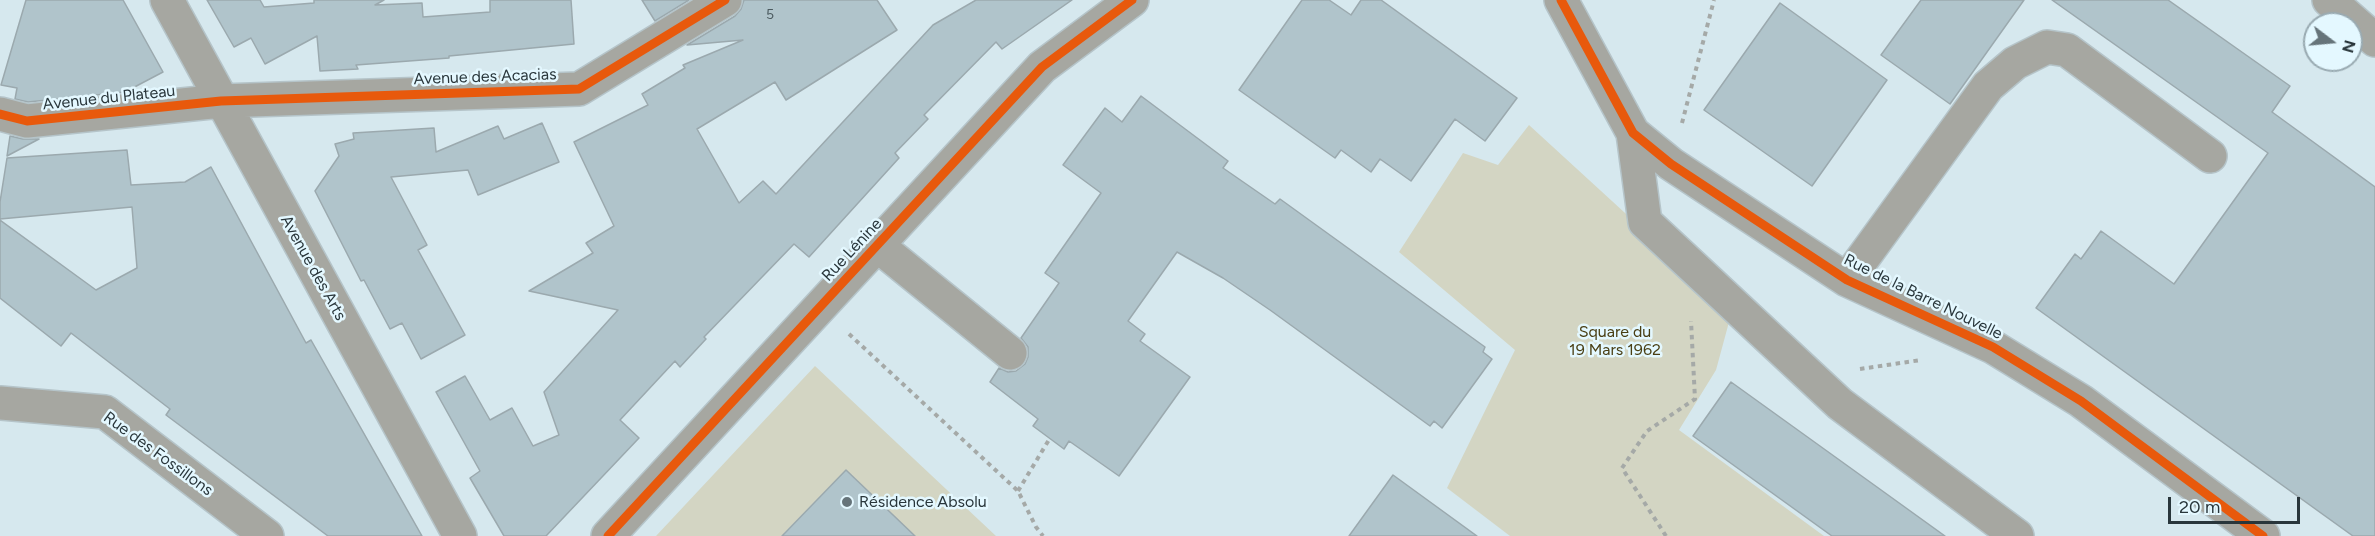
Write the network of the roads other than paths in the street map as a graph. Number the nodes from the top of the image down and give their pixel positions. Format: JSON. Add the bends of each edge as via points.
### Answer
{"nodes":[{"id":1,"x":167,"y":0,"type":"edge"},
{"id":2,"x":725,"y":0,"type":"edge"},
{"id":3,"x":1132,"y":0,"type":"edge"},
{"id":4,"x":1561,"y":0,"type":"edge"},
{"id":5,"x":2329,"y":0,"type":"edge"},
{"id":6,"x":2375,"y":40,"type":"edge"},
{"id":7,"x":221,"y":101,"type":"junction"},
{"id":8,"x":0,"y":114,"type":"edge"},
{"id":9,"x":1633,"y":133,"type":"junction"},
{"id":10,"x":2210,"y":156,"type":"dead end"},
{"id":11,"x":878,"y":245,"type":"junction"},
{"id":12,"x":1847,"y":280,"type":"junction"},
{"id":13,"x":1010,"y":353,"type":"dead end"},
{"id":14,"x":0,"y":403,"type":"edge"},
{"id":15,"x":267,"y":536,"type":"edge"},
{"id":16,"x":460,"y":536,"type":"edge"},
{"id":17,"x":608,"y":536,"type":"edge"},
{"id":18,"x":2017,"y":536,"type":"edge"},
{"id":19,"x":2263,"y":536,"type":"edge"}],
"edges":[{"from":1,"to":7,"type":"street","name":"Avenue des Arts"},
{"from":2,"to":7,"type":"street","name":"Avenue des Acacias","via":[[579,89]]},
{"from":3,"to":11,"type":"street","name":"Rue Lénine","via":[[1042,67]]},
{"from":4,"to":9,"type":"street","name":"Rue de la Barre Nouvelle"},
{"from":5,"to":6,"type":"street"},
{"from":7,"to":8,"type":"street","name":"Avenue du Plateau","via":[[27,121]]},
{"from":7,"to":16,"type":"street","name":"Avenue des Arts"},
{"from":9,"to":12,"type":"street","name":"Rue de la Barre Nouvelle","via":[[1671,164]]},
{"from":9,"to":18,"type":"street","name":"Rue de la Barre Nouvelle","via":[[1646,222],[1840,404]]},
{"from":10,"to":12,"type":"street","via":[[2067,50],[2047,47],[2015,63],[1988,86]]},
{"from":11,"to":13,"type":"street"},
{"from":11,"to":17,"type":"street","name":"Rue Lénine"},
{"from":12,"to":19,"type":"street","name":"Rue de la Barre Nouvelle","via":[[1993,347],[2071,395]]},
{"from":14,"to":15,"type":"street","name":"Rue des Fossillons","via":[[105,412]]}]}
